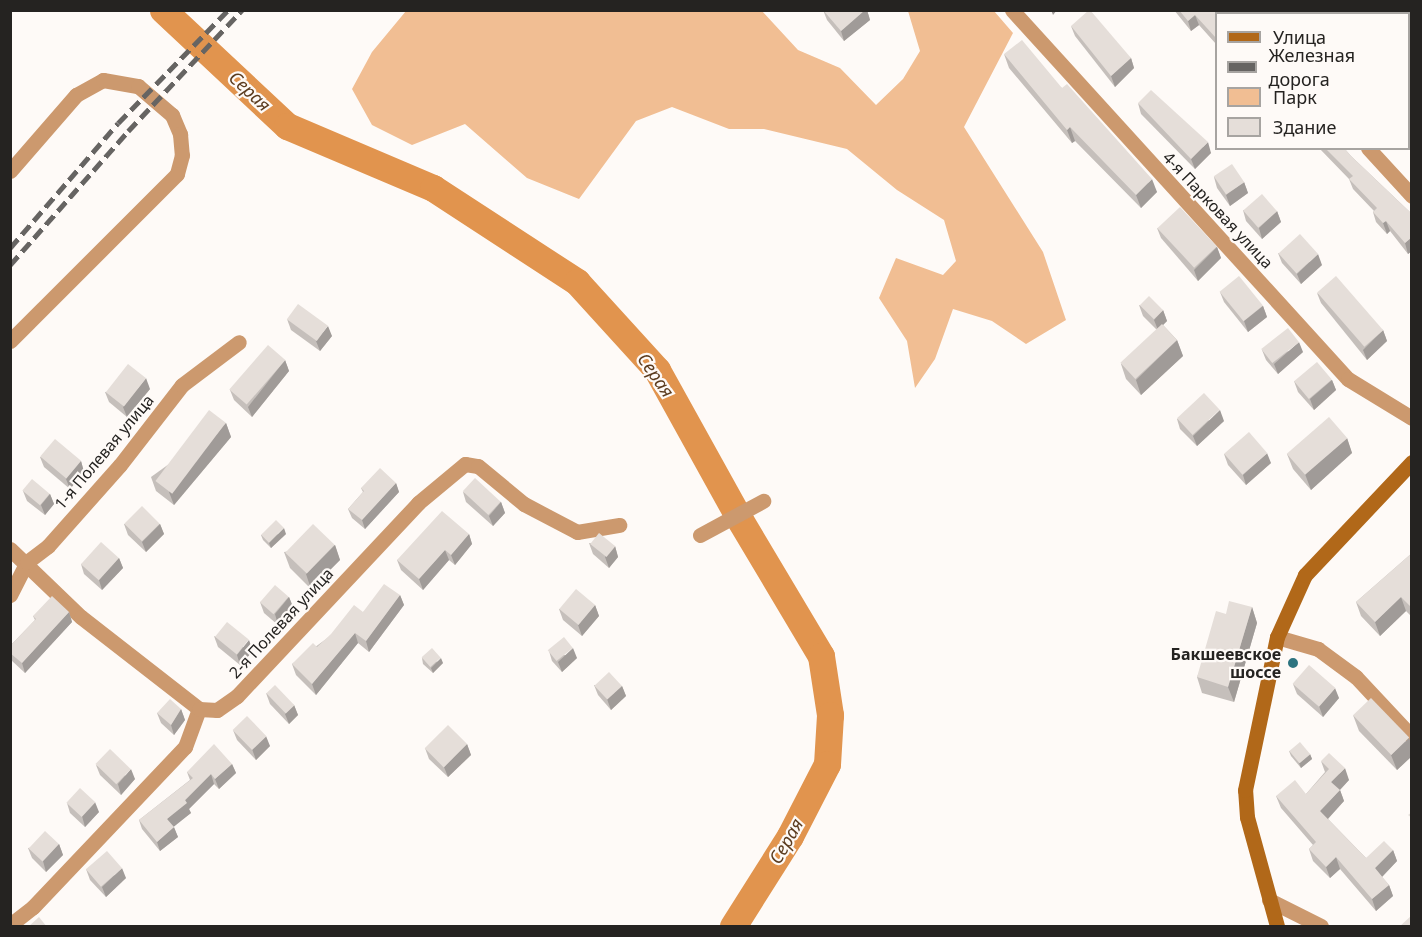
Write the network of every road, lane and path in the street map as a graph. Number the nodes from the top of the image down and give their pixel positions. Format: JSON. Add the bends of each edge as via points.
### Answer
{"nodes":[{"id":1,"x":1011,"y":10,"type":"edge"},
{"id":2,"x":1370,"y":150,"type":"edge"},
{"id":3,"x":10,"y":171,"type":"edge"},
{"id":4,"x":1412,"y":196,"type":"edge"},
{"id":5,"x":10,"y":341,"type":"edge"},
{"id":6,"x":239,"y":342,"type":"dead end"},
{"id":7,"x":1412,"y":418,"type":"edge"},
{"id":8,"x":1412,"y":462,"type":"edge"},
{"id":9,"x":763,"y":501,"type":"dead end"},
{"id":10,"x":619,"y":525,"type":"dead end"},
{"id":11,"x":700,"y":535,"type":"dead end"},
{"id":12,"x":10,"y":549,"type":"edge"},
{"id":13,"x":27,"y":562,"type":"junction"},
{"id":14,"x":10,"y":595,"type":"edge"},
{"id":15,"x":1277,"y":637,"type":"junction"},
{"id":16,"x":199,"y":709,"type":"junction"},
{"id":17,"x":1412,"y":737,"type":"edge"},
{"id":18,"x":1269,"y":900,"type":"junction"},
{"id":19,"x":10,"y":925,"type":"edge"},
{"id":20,"x":1277,"y":927,"type":"edge"},
{"id":21,"x":1321,"y":927,"type":"edge"}],
"edges":[{"from":1,"to":7,"type":"street","name":"4-я Парковая улица","via":[[1348,379]]},
{"from":2,"to":4,"type":"street"},
{"from":3,"to":5,"type":"street","via":[[76,95],[103,80],[127,81],[138,86],[172,115],[180,134],[182,155],[177,174]]},
{"from":6,"to":13,"type":"street","name":"1-я Полевая улица","via":[[182,385],[113,473],[48,546]]},
{"from":8,"to":15,"type":"street","via":[[1305,575]]},
{"from":9,"to":11,"type":"street"},
{"from":10,"to":16,"type":"street","name":"2-я Полевая улица","via":[[577,532],[524,504],[478,466],[465,464],[418,503],[237,696],[217,710]]},
{"from":12,"to":13,"type":"street"},
{"from":13,"to":14,"type":"street","name":"1-я Полевая улица"},
{"from":13,"to":16,"type":"street","via":[[81,617]]},
{"from":15,"to":17,"type":"street","via":[[1318,649],[1356,677]]},
{"from":15,"to":18,"type":"street","via":[[1245,790],[1247,817]]},
{"from":16,"to":19,"type":"street","via":[[185,747],[33,907]]},
{"from":18,"to":20,"type":"street"},
{"from":18,"to":21,"type":"street"}]}
